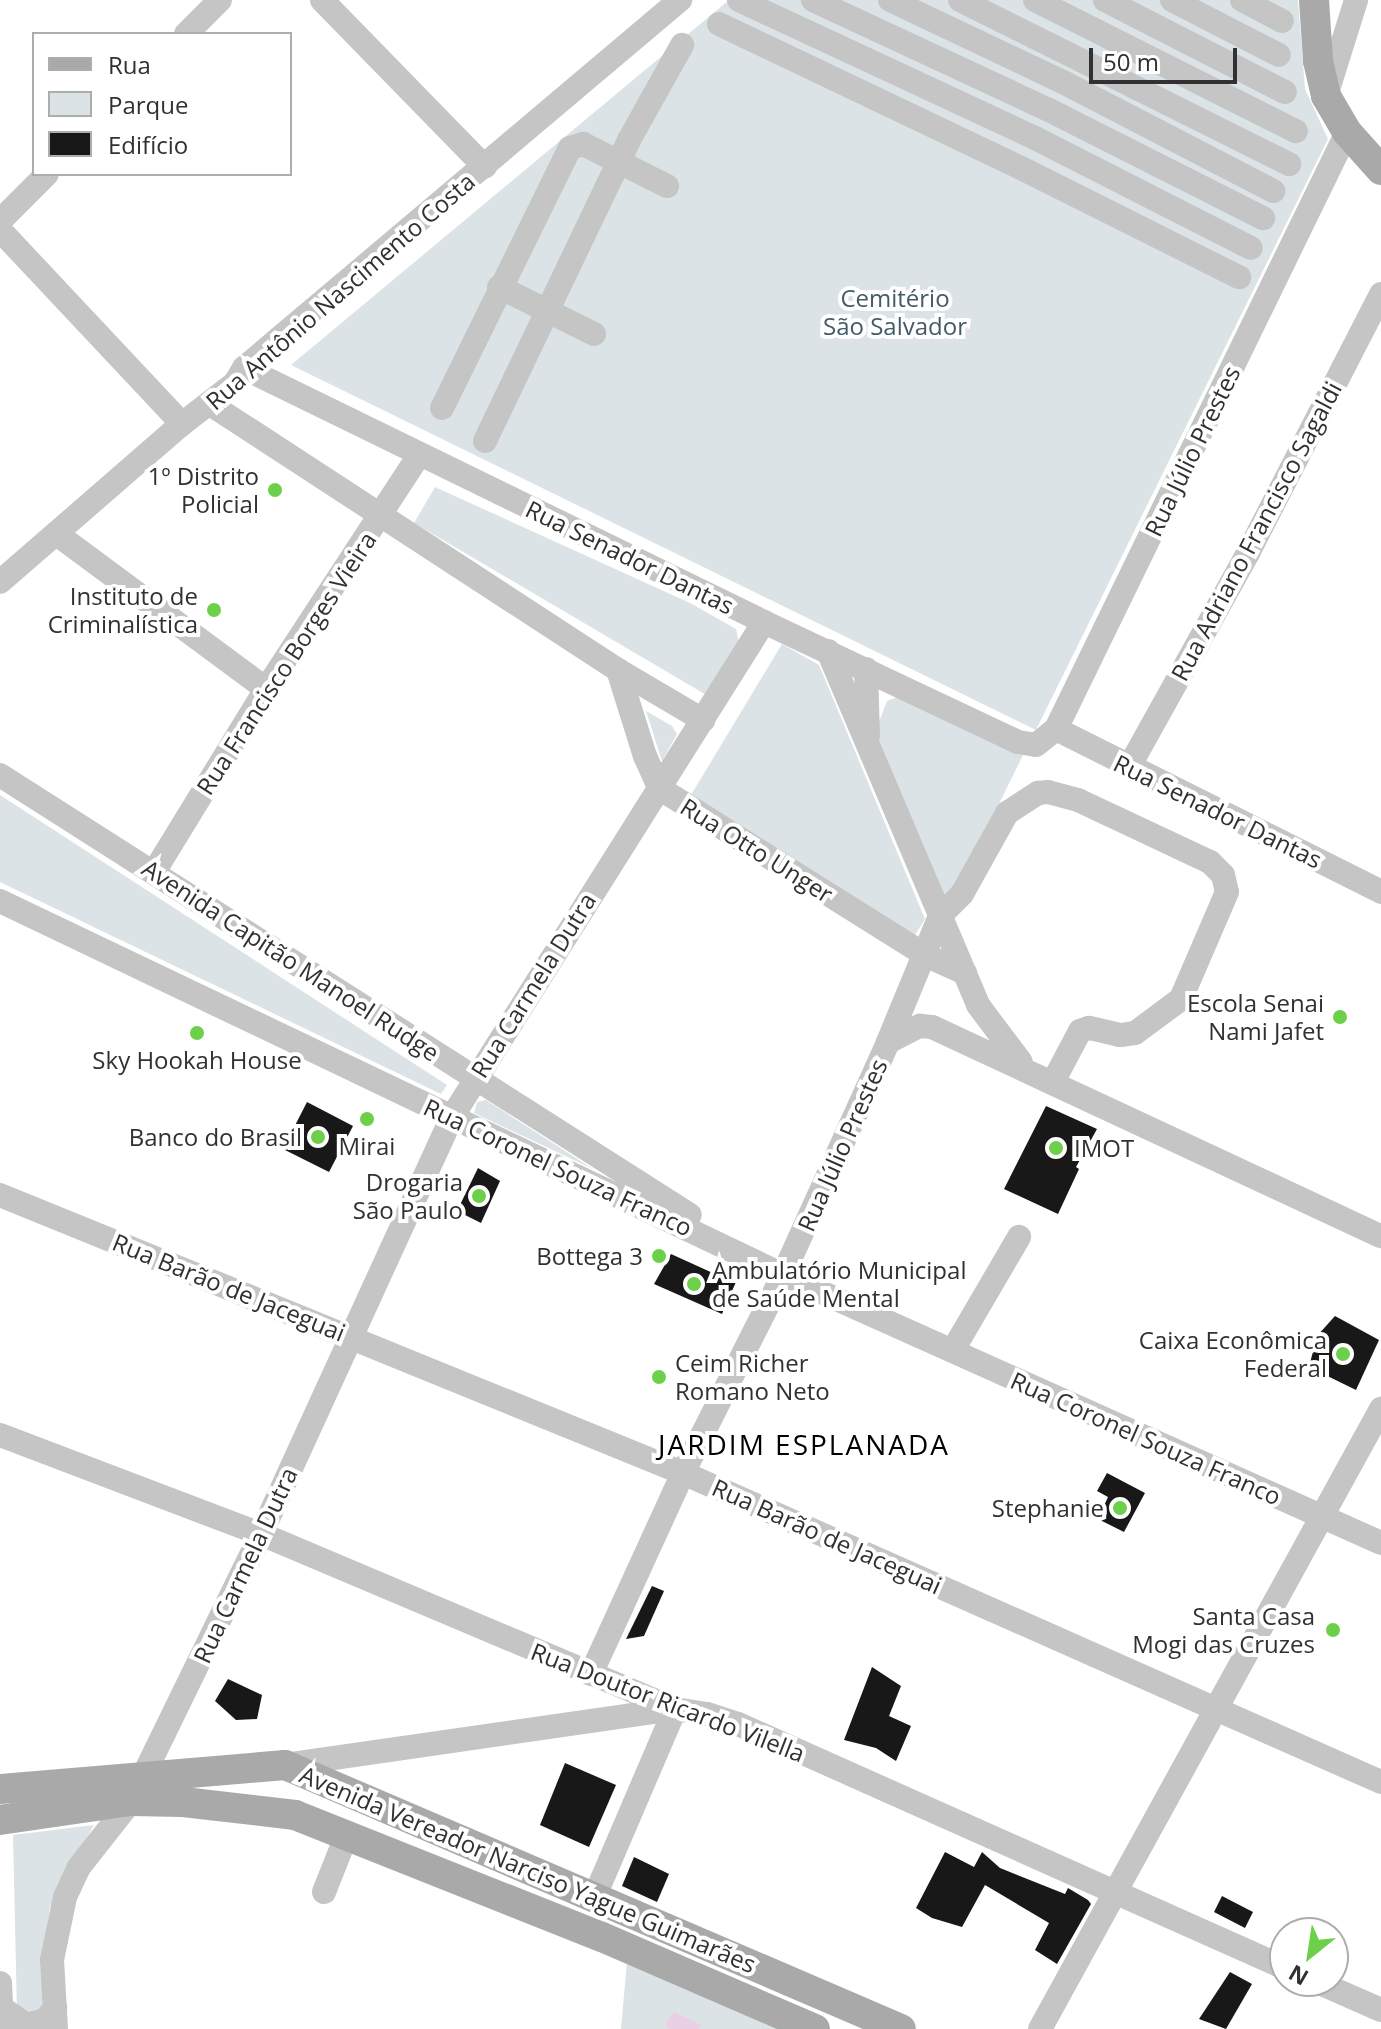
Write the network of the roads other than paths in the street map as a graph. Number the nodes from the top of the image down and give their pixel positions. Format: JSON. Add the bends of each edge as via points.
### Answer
{"nodes":[{"id":1,"x":220,"y":0,"type":"edge"},
{"id":2,"x":322,"y":0,"type":"edge"},
{"id":3,"x":680,"y":0,"type":"edge"},
{"id":4,"x":739,"y":0,"type":"edge"},
{"id":5,"x":813,"y":0,"type":"edge"},
{"id":6,"x":890,"y":0,"type":"edge"},
{"id":7,"x":960,"y":0,"type":"edge"},
{"id":8,"x":1035,"y":0,"type":"edge"},
{"id":9,"x":1105,"y":0,"type":"edge"},
{"id":10,"x":1172,"y":0,"type":"edge"},
{"id":11,"x":1242,"y":0,"type":"edge"},
{"id":12,"x":1314,"y":0,"type":"edge"},
{"id":13,"x":1356,"y":0,"type":"edge"},
{"id":14,"x":1282,"y":21,"type":"dead end"},
{"id":15,"x":719,"y":24,"type":"dead end"},
{"id":16,"x":188,"y":32,"type":"edge"},
{"id":17,"x":682,"y":45,"type":"dead end"},
{"id":18,"x":1279,"y":55,"type":"dead end"},
{"id":19,"x":1285,"y":92,"type":"dead end"},
{"id":20,"x":1326,"y":96,"type":"junction"},
{"id":21,"x":1296,"y":131,"type":"dead end"},
{"id":22,"x":1347,"y":132,"type":"junction"},
{"id":23,"x":619,"y":161,"type":"junction"},
{"id":24,"x":1289,"y":164,"type":"dead end"},
{"id":25,"x":485,"y":167,"type":"junction"},
{"id":26,"x":1381,"y":170,"type":"edge"},
{"id":27,"x":45,"y":176,"type":"edge"},
{"id":28,"x":667,"y":186,"type":"dead end"},
{"id":29,"x":1273,"y":191,"type":"dead end"},
{"id":30,"x":1263,"y":218,"type":"dead end"},
{"id":31,"x":0,"y":221,"type":"edge"},
{"id":32,"x":0,"y":230,"type":"edge"},
{"id":33,"x":1251,"y":248,"type":"dead end"},
{"id":34,"x":1239,"y":277,"type":"dead end"},
{"id":35,"x":499,"y":287,"type":"junction"},
{"id":36,"x":1381,"y":294,"type":"edge"},
{"id":37,"x":547,"y":311,"type":"junction"},
{"id":38,"x":594,"y":334,"type":"dead end"},
{"id":39,"x":244,"y":368,"type":"junction"},
{"id":40,"x":210,"y":404,"type":"junction"},
{"id":41,"x":442,"y":408,"type":"dead end"},
{"id":42,"x":182,"y":424,"type":"junction"},
{"id":43,"x":485,"y":441,"type":"dead end"},
{"id":44,"x":419,"y":455,"type":"junction"},
{"id":45,"x":381,"y":514,"type":"junction"},
{"id":46,"x":58,"y":535,"type":"junction"},
{"id":47,"x":0,"y":582,"type":"edge"},
{"id":48,"x":764,"y":622,"type":"junction"},
{"id":49,"x":828,"y":651,"type":"junction"},
{"id":50,"x":866,"y":669,"type":"junction"},
{"id":51,"x":618,"y":670,"type":"junction"},
{"id":52,"x":266,"y":689,"type":"junction"},
{"id":53,"x":703,"y":720,"type":"junction"},
{"id":54,"x":1056,"y":729,"type":"junction"},
{"id":55,"x":869,"y":755,"type":"junction"},
{"id":56,"x":1129,"y":767,"type":"junction"},
{"id":57,"x":0,"y":775,"type":"edge"},
{"id":58,"x":659,"y":788,"type":"junction"},
{"id":59,"x":154,"y":872,"type":"junction"},
{"id":60,"x":1381,"y":892,"type":"edge"},
{"id":61,"x":0,"y":901,"type":"edge"},
{"id":62,"x":940,"y":916,"type":"junction"},
{"id":63,"x":925,"y":955,"type":"junction"},
{"id":64,"x":965,"y":973,"type":"junction"},
{"id":65,"x":888,"y":1042,"type":"junction"},
{"id":66,"x":1028,"y":1070,"type":"junction"},
{"id":67,"x":475,"y":1077,"type":"junction"},
{"id":68,"x":1053,"y":1082,"type":"junction"},
{"id":69,"x":452,"y":1117,"type":"junction"},
{"id":70,"x":0,"y":1195,"type":"edge"},
{"id":71,"x":1381,"y":1236,"type":"edge"},
{"id":72,"x":1019,"y":1237,"type":"dead end"},
{"id":73,"x":783,"y":1275,"type":"junction"},
{"id":74,"x":351,"y":1336,"type":"junction"},
{"id":75,"x":953,"y":1350,"type":"junction"},
{"id":76,"x":1381,"y":1409,"type":"edge"},
{"id":77,"x":0,"y":1435,"type":"edge"},
{"id":78,"x":683,"y":1473,"type":"junction"},
{"id":79,"x":1322,"y":1517,"type":"junction"},
{"id":80,"x":261,"y":1534,"type":"junction"},
{"id":81,"x":1381,"y":1543,"type":"edge"},
{"id":82,"x":591,"y":1674,"type":"junction"},
{"id":83,"x":1215,"y":1707,"type":"junction"},
{"id":84,"x":675,"y":1709,"type":"junction"},
{"id":85,"x":296,"y":1770,"type":"junction"},
{"id":86,"x":1381,"y":1782,"type":"edge"},
{"id":87,"x":137,"y":1788,"type":"junction"},
{"id":88,"x":0,"y":1789,"type":"edge"},
{"id":89,"x":183,"y":1802,"type":"junction"},
{"id":90,"x":295,"y":1815,"type":"junction"},
{"id":91,"x":0,"y":1820,"type":"edge"},
{"id":92,"x":347,"y":1834,"type":"junction"},
{"id":93,"x":324,"y":1892,"type":"dead end"},
{"id":94,"x":1115,"y":1894,"type":"junction"},
{"id":95,"x":594,"y":1898,"type":"junction"},
{"id":96,"x":1269,"y":1961,"type":"edge"},
{"id":97,"x":0,"y":1983,"type":"edge"},
{"id":98,"x":1349,"y":1996,"type":"edge"},
{"id":99,"x":1381,"y":2010,"type":"edge"},
{"id":100,"x":2,"y":2019,"type":"edge"},
{"id":101,"x":56,"y":2019,"type":"edge"},
{"id":102,"x":815,"y":2029,"type":"edge"},
{"id":103,"x":901,"y":2029,"type":"edge"},
{"id":104,"x":1040,"y":2029,"type":"edge"}],
"edges":[{"from":1,"to":16,"type":"street"},
{"from":2,"to":25,"type":"street"},
{"from":3,"to":25,"type":"street","name":"Rua Antônio Nascimento Costa"},
{"from":4,"to":33,"type":"street","via":[[1035,138]]},
{"from":5,"to":30,"type":"street"},
{"from":6,"to":29,"type":"street"},
{"from":7,"to":24,"type":"street"},
{"from":8,"to":21,"type":"street"},
{"from":9,"to":19,"type":"street"},
{"from":10,"to":18,"type":"street"},
{"from":11,"to":14,"type":"street"},
{"from":12,"to":20,"type":"main road"},
{"from":13,"to":20,"type":"street"},
{"from":15,"to":34,"type":"street"},
{"from":17,"to":23,"type":"street"},
{"from":20,"to":22,"type":"main road"},
{"from":22,"to":26,"type":"main road"},
{"from":22,"to":54,"type":"street","name":"Rua Júlio Prestes"},
{"from":23,"to":28,"type":"street"},
{"from":23,"to":35,"type":"street","via":[[583,144],[570,148]]},
{"from":23,"to":37,"type":"street"},
{"from":25,"to":39,"type":"street","name":"Rua Antônio Nascimento Costa"},
{"from":27,"to":31,"type":"street"},
{"from":32,"to":42,"type":"street"},
{"from":35,"to":37,"type":"street"},
{"from":35,"to":41,"type":"street"},
{"from":36,"to":56,"type":"street","name":"Rua Adriano Francisco Sagaldi","via":[[1249,551]]},
{"from":37,"to":38,"type":"street"},
{"from":37,"to":43,"type":"street"},
{"from":39,"to":40,"type":"street","name":"Rua Antônio Nascimento Costa"},
{"from":39,"to":44,"type":"street","name":"Rua Senador Dantas"},
{"from":40,"to":42,"type":"street","name":"Rua Antônio Nascimento Costa"},
{"from":40,"to":45,"type":"street"},
{"from":42,"to":46,"type":"street","name":"Rua Antônio Nascimento Costa"},
{"from":44,"to":45,"type":"street","name":"Rua Francisco Borges Vieira"},
{"from":44,"to":48,"type":"street","name":"Rua Senador Dantas"},
{"from":45,"to":51,"type":"street"},
{"from":45,"to":52,"type":"street","name":"Rua Francisco Borges Vieira"},
{"from":46,"to":47,"type":"street","name":"Rua Antônio Nascimento Costa"},
{"from":46,"to":52,"type":"street"},
{"from":48,"to":49,"type":"street","name":"Rua Senador Dantas"},
{"from":48,"to":53,"type":"street","name":"Rua Carmela Dutra"},
{"from":49,"to":50,"type":"street","name":"Rua Senador Dantas"},
{"from":49,"to":55,"type":"street"},
{"from":50,"to":54,"type":"street","name":"Rua Senador Dantas","via":[[1018,742],[1036,745]]},
{"from":50,"to":55,"type":"street"},
{"from":51,"to":53,"type":"street"},
{"from":51,"to":58,"type":"street","name":"Rua Otto Unger"},
{"from":52,"to":59,"type":"street","name":"Rua Francisco Borges Vieira"},
{"from":53,"to":58,"type":"street","name":"Rua Carmela Dutra"},
{"from":54,"to":56,"type":"street","name":"Rua Senador Dantas"},
{"from":55,"to":62,"type":"street"},
{"from":56,"to":60,"type":"street","name":"Rua Senador Dantas"},
{"from":57,"to":59,"type":"street","name":"Avenida Capitão Manoel Rudge"},
{"from":58,"to":63,"type":"street","name":"Rua Otto Unger"},
{"from":58,"to":67,"type":"street","name":"Rua Carmela Dutra"},
{"from":59,"to":67,"type":"street","name":"Avenida Capitão Manoel Rudge"},
{"from":61,"to":69,"type":"street","name":"Rua Coronel Souza Franco"},
{"from":62,"to":63,"type":"street","name":"Rua Júlio Prestes"},
{"from":62,"to":64,"type":"street"},
{"from":62,"to":68,"type":"street","via":[[962,894],[1007,813],[1026,798],[1048,792],[1078,800],[1210,862],[1223,875],[1227,892],[1181,999],[1135,1033],[1080,1031]]},
{"from":63,"to":64,"type":"street","name":"Rua Otto Unger"},
{"from":63,"to":65,"type":"street","name":"Rua Júlio Prestes"},
{"from":64,"to":66,"type":"street","via":[[992,1028]]},
{"from":65,"to":66,"type":"street","via":[[920,1026],[932,1027]]},
{"from":65,"to":73,"type":"street","name":"Rua Júlio Prestes"},
{"from":66,"to":68,"type":"street"},
{"from":67,"to":69,"type":"street","name":"Rua Carmela Dutra"},
{"from":67,"to":73,"type":"street","name":"Avenida Capitão Manoel Rudge"},
{"from":68,"to":71,"type":"street"},
{"from":69,"to":73,"type":"street","name":"Rua Coronel Souza Franco"},
{"from":69,"to":74,"type":"street","name":"Rua Carmela Dutra"},
{"from":70,"to":74,"type":"street","name":"Rua Barão de Jaceguai"},
{"from":72,"to":75,"type":"street"},
{"from":73,"to":75,"type":"street","name":"Rua Coronel Souza Franco"},
{"from":73,"to":78,"type":"street","name":"Rua Júlio Prestes"},
{"from":74,"to":78,"type":"street","name":"Rua Barão de Jaceguai"},
{"from":74,"to":80,"type":"street","name":"Rua Carmela Dutra"},
{"from":75,"to":79,"type":"street","name":"Rua Coronel Souza Franco"},
{"from":76,"to":79,"type":"street"},
{"from":77,"to":80,"type":"street","name":"Rua Doutor Ricardo Vilella"},
{"from":78,"to":82,"type":"street","name":"Rua Júlio Prestes"},
{"from":78,"to":83,"type":"street","name":"Rua Barão de Jaceguai"},
{"from":79,"to":81,"type":"street","name":"Rua Coronel Souza Franco"},
{"from":79,"to":83,"type":"street"},
{"from":80,"to":82,"type":"street","name":"Rua Doutor Ricardo Vilella"},
{"from":80,"to":87,"type":"street","name":"Rua Carmela Dutra"},
{"from":82,"to":84,"type":"street","name":"Rua Doutor Ricardo Vilella"},
{"from":83,"to":86,"type":"street","name":"Rua Barão de Jaceguai"},
{"from":83,"to":94,"type":"street"},
{"from":84,"to":85,"type":"street"},
{"from":84,"to":94,"type":"street","name":"Rua Doutor Ricardo Vilella","via":[[738,1724]]},
{"from":84,"to":95,"type":"street"},
{"from":85,"to":87,"type":"main road","name":"Avenida Vereador Narciso Yague Guimarães"},
{"from":85,"to":89,"type":"main road"},
{"from":85,"to":90,"type":"main road","via":[[286,1791]]},
{"from":85,"to":95,"type":"main road","name":"Avenida Vereador Narciso Yague Guimarães"},
{"from":87,"to":88,"type":"main road","name":"Avenida Vereador Narciso Yague Guimarães"},
{"from":87,"to":89,"type":"main road","name":"Avenida Vereador Narciso Yague Guimarães"},
{"from":87,"to":91,"type":"main road","name":"Avenida Vereador Narciso Yague Guimarães"},
{"from":87,"to":101,"type":"street","name":"Rua Carmela Dutra","via":[[79,1867],[65,1897],[52,1960]]},
{"from":89,"to":90,"type":"main road","name":"Avenida Vereador Narciso Yague Guimarães"},
{"from":90,"to":92,"type":"main road","name":"Avenida Vereador Narciso Yague Guimarães"},
{"from":92,"to":93,"type":"street"},
{"from":92,"to":102,"type":"main road","name":"Avenida Vereador Narciso Yague Guimarães"},
{"from":94,"to":96,"type":"street","name":"Rua Doutor Ricardo Vilella"},
{"from":94,"to":104,"type":"street"},
{"from":95,"to":103,"type":"main road","name":"Avenida Vereador Narciso Yague Guimarães"},
{"from":97,"to":100,"type":"street"},
{"from":98,"to":99,"type":"street"},
{"from":100,"to":101,"type":"street","via":[[26,2025]]}]}
